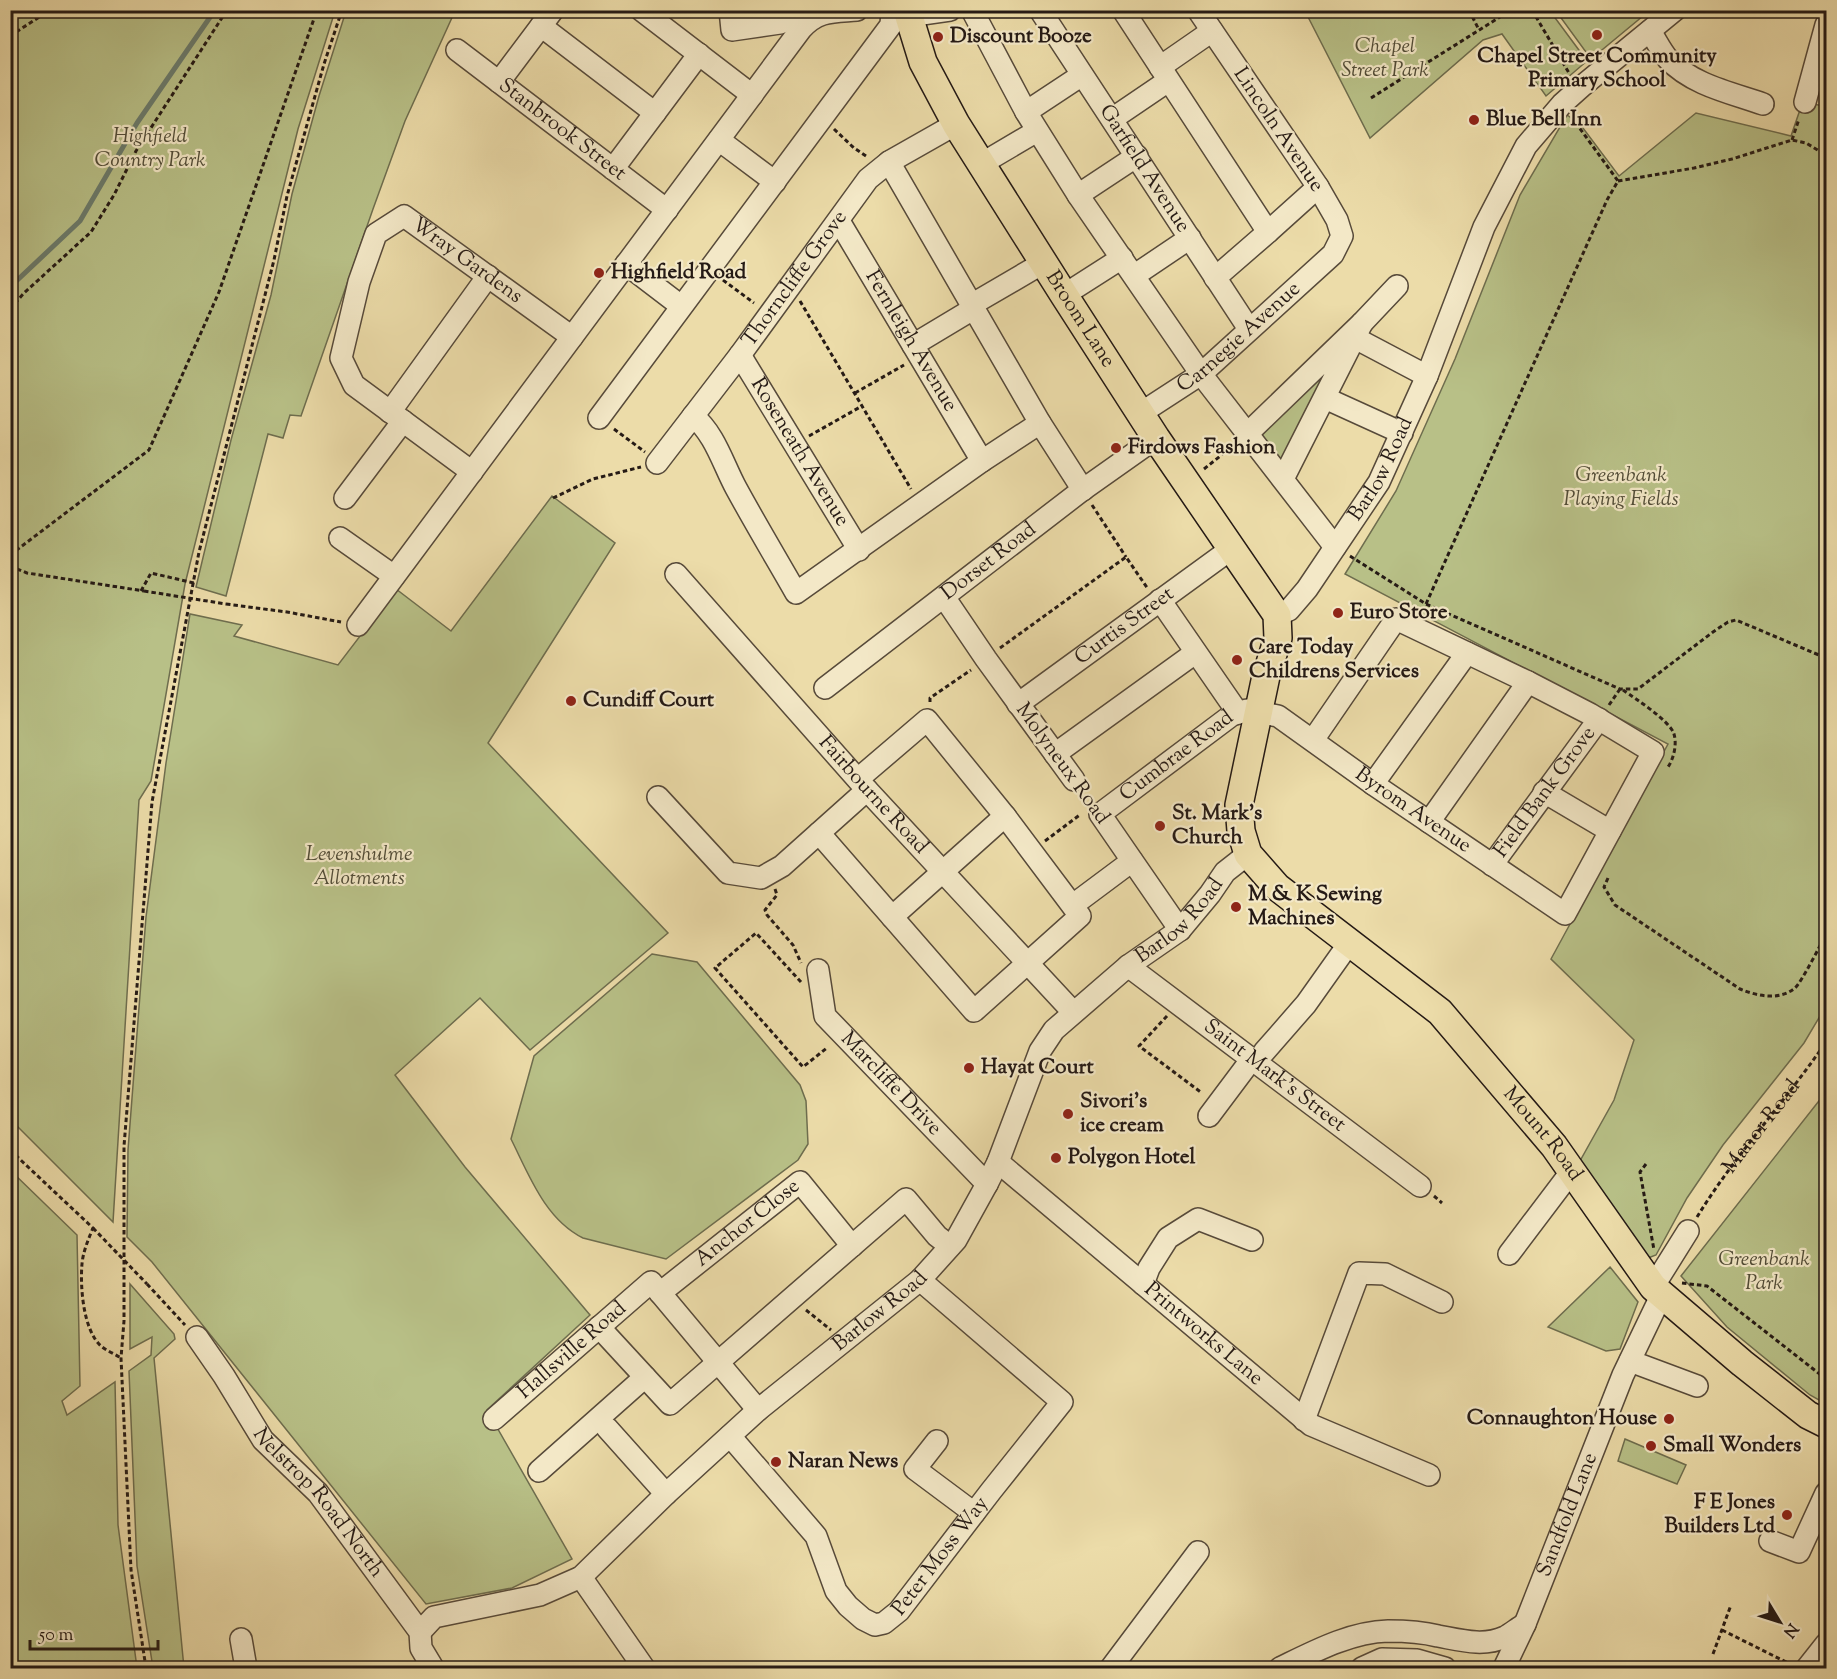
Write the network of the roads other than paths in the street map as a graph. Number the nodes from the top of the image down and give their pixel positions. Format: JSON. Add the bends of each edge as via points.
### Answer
{"nodes":[{"id":1,"x":641,"y":10,"type":"edge"},
{"id":2,"x":730,"y":10,"type":"edge"},
{"id":3,"x":857,"y":10,"type":"edge"},
{"id":4,"x":950,"y":10,"type":"edge"},
{"id":5,"x":972,"y":10,"type":"edge"},
{"id":6,"x":1123,"y":10,"type":"edge"},
{"id":7,"x":1198,"y":10,"type":"edge"},
{"id":8,"x":1675,"y":10,"type":"edge"},
{"id":9,"x":851,"y":11,"type":"edge"},
{"id":10,"x":902,"y":12,"type":"edge"},
{"id":11,"x":1045,"y":12,"type":"edge"},
{"id":12,"x":547,"y":18,"type":"edge"},
{"id":13,"x":794,"y":19,"type":"edge"},
{"id":14,"x":1212,"y":31,"type":"junction"},
{"id":15,"x":1650,"y":31,"type":"junction"},
{"id":16,"x":1825,"y":38,"type":"edge"},
{"id":17,"x":457,"y":50,"type":"dead end"},
{"id":18,"x":699,"y":54,"type":"junction"},
{"id":19,"x":1164,"y":74,"type":"junction"},
{"id":20,"x":1082,"y":75,"type":"junction"},
{"id":21,"x":499,"y":82,"type":"junction"},
{"id":22,"x":752,"y":94,"type":"junction"},
{"id":23,"x":1805,"y":102,"type":"dead end"},
{"id":24,"x":1763,"y":104,"type":"dead end"},
{"id":25,"x":655,"y":112,"type":"junction"},
{"id":26,"x":1026,"y":112,"type":"junction"},
{"id":27,"x":1112,"y":119,"type":"junction"},
{"id":28,"x":956,"y":124,"type":"junction"},
{"id":29,"x":1037,"y":131,"type":"junction"},
{"id":30,"x":719,"y":140,"type":"junction"},
{"id":31,"x":1137,"y":156,"type":"junction"},
{"id":32,"x":981,"y":164,"type":"junction"},
{"id":33,"x":885,"y":165,"type":"junction"},
{"id":34,"x":613,"y":169,"type":"junction"},
{"id":35,"x":775,"y":182,"type":"junction"},
{"id":36,"x":1318,"y":187,"type":"junction"},
{"id":37,"x":1078,"y":195,"type":"junction"},
{"id":38,"x":667,"y":210,"type":"junction"},
{"id":39,"x":839,"y":220,"type":"junction"},
{"id":40,"x":1268,"y":232,"type":"junction"},
{"id":41,"x":1190,"y":238,"type":"junction"},
{"id":42,"x":1333,"y":254,"type":"joint"},
{"id":43,"x":1122,"y":258,"type":"junction"},
{"id":44,"x":1043,"y":263,"type":"junction"},
{"id":45,"x":626,"y":264,"type":"junction"},
{"id":46,"x":1135,"y":275,"type":"junction"},
{"id":47,"x":488,"y":276,"type":"junction"},
{"id":48,"x":1215,"y":278,"type":"junction"},
{"id":49,"x":1397,"y":286,"type":"dead end"},
{"id":50,"x":1064,"y":295,"type":"junction"},
{"id":51,"x":681,"y":306,"type":"junction"},
{"id":52,"x":972,"y":307,"type":"junction"},
{"id":53,"x":1249,"y":329,"type":"junction"},
{"id":54,"x":1359,"y":331,"type":"junction"},
{"id":55,"x":572,"y":337,"type":"junction"},
{"id":56,"x":916,"y":351,"type":"junction"},
{"id":57,"x":740,"y":355,"type":"junction"},
{"id":58,"x":1202,"y":374,"type":"junction"},
{"id":59,"x":1427,"y":376,"type":"junction"},
{"id":60,"x":1324,"y":398,"type":"junction"},
{"id":61,"x":1141,"y":413,"type":"junction"},
{"id":62,"x":397,"y":416,"type":"junction"},
{"id":63,"x":693,"y":416,"type":"junction"},
{"id":64,"x":599,"y":418,"type":"road end"},
{"id":65,"x":1040,"y":423,"type":"junction"},
{"id":66,"x":1402,"y":433,"type":"junction"},
{"id":67,"x":1246,"y":434,"type":"junction"},
{"id":68,"x":1156,"y":438,"type":"junction"},
{"id":69,"x":982,"y":461,"type":"junction"},
{"id":70,"x":658,"y":463,"type":"road end"},
{"id":71,"x":472,"y":472,"type":"junction"},
{"id":72,"x":1283,"y":479,"type":"junction"},
{"id":73,"x":1082,"y":491,"type":"junction"},
{"id":74,"x":345,"y":498,"type":"dead end"},
{"id":75,"x":340,"y":538,"type":"dead end"},
{"id":76,"x":1335,"y":547,"type":"junction"},
{"id":77,"x":1231,"y":549,"type":"junction"},
{"id":78,"x":859,"y":550,"type":"junction"},
{"id":79,"x":676,"y":574,"type":"dead end"},
{"id":80,"x":394,"y":576,"type":"junction"},
{"id":81,"x":944,"y":597,"type":"junction"},
{"id":82,"x":1158,"y":602,"type":"junction"},
{"id":83,"x":1277,"y":615,"type":"junction"},
{"id":84,"x":358,"y":626,"type":"road end"},
{"id":85,"x":1196,"y":652,"type":"junction"},
{"id":86,"x":1467,"y":653,"type":"junction"},
{"id":87,"x":1528,"y":682,"type":"junction"},
{"id":88,"x":825,"y":688,"type":"dead end"},
{"id":89,"x":1018,"y":704,"type":"junction"},
{"id":90,"x":1248,"y":712,"type":"junction"},
{"id":91,"x":1604,"y":712,"type":"junction"},
{"id":92,"x":1312,"y":740,"type":"junction"},
{"id":93,"x":1055,"y":754,"type":"junction"},
{"id":94,"x":1074,"y":780,"type":"dead end"},
{"id":95,"x":862,"y":784,"type":"junction"},
{"id":96,"x":1373,"y":784,"type":"junction"},
{"id":97,"x":1544,"y":792,"type":"junction"},
{"id":98,"x":658,"y":797,"type":"dead end"},
{"id":99,"x":1097,"y":809,"type":"joint"},
{"id":100,"x":1005,"y":816,"type":"junction"},
{"id":101,"x":1429,"y":822,"type":"junction"},
{"id":102,"x":1610,"y":831,"type":"junction"},
{"id":103,"x":819,"y":833,"type":"junction"},
{"id":104,"x":1248,"y":854,"type":"junction"},
{"id":105,"x":1132,"y":861,"type":"junction"},
{"id":106,"x":1492,"y":864,"type":"junction"},
{"id":107,"x":943,"y":871,"type":"junction"},
{"id":108,"x":1072,"y":905,"type":"junction"},
{"id":109,"x":892,"y":916,"type":"junction"},
{"id":110,"x":1180,"y":930,"type":"junction"},
{"id":111,"x":1350,"y":942,"type":"junction"},
{"id":112,"x":1027,"y":963,"type":"junction"},
{"id":113,"x":1128,"y":966,"type":"junction"},
{"id":114,"x":813,"y":978,"type":"road end"},
{"id":115,"x":1073,"y":1012,"type":"junction"},
{"id":116,"x":1258,"y":1056,"type":"junction"},
{"id":117,"x":1209,"y":1116,"type":"dead end"},
{"id":118,"x":998,"y":1162,"type":"junction"},
{"id":119,"x":1571,"y":1172,"type":"junction"},
{"id":120,"x":987,"y":1184,"type":"junction"},
{"id":121,"x":1420,"y":1186,"type":"dead end"},
{"id":122,"x":1693,"y":1223,"type":"road end"},
{"id":123,"x":1252,"y":1240,"type":"dead end"},
{"id":124,"x":852,"y":1246,"type":"junction"},
{"id":125,"x":950,"y":1246,"type":"junction"},
{"id":126,"x":1509,"y":1254,"type":"dead end"},
{"id":127,"x":920,"y":1280,"type":"junction"},
{"id":128,"x":1143,"y":1284,"type":"junction"},
{"id":129,"x":655,"y":1287,"type":"junction"},
{"id":130,"x":1664,"y":1288,"type":"junction"},
{"id":131,"x":1442,"y":1302,"type":"dead end"},
{"id":132,"x":599,"y":1327,"type":"junction"},
{"id":133,"x":196,"y":1337,"type":"road end"},
{"id":134,"x":1630,"y":1361,"type":"junction"},
{"id":135,"x":718,"y":1362,"type":"junction"},
{"id":136,"x":645,"y":1377,"type":"junction"},
{"id":137,"x":1697,"y":1386,"type":"dead end"},
{"id":138,"x":758,"y":1410,"type":"junction"},
{"id":139,"x":494,"y":1419,"type":"dead end"},
{"id":140,"x":1304,"y":1419,"type":"junction"},
{"id":141,"x":1827,"y":1424,"type":"edge"},
{"id":142,"x":606,"y":1428,"type":"dead end"},
{"id":143,"x":730,"y":1436,"type":"junction"},
{"id":144,"x":937,"y":1441,"type":"dead end"},
{"id":145,"x":538,"y":1471,"type":"dead end"},
{"id":146,"x":1429,"y":1475,"type":"dead end"},
{"id":147,"x":1827,"y":1493,"type":"edge"},
{"id":148,"x":666,"y":1494,"type":"junction"},
{"id":149,"x":974,"y":1514,"type":"junction"},
{"id":150,"x":1770,"y":1541,"type":"dead end"},
{"id":151,"x":1198,"y":1552,"type":"dead end"},
{"id":152,"x":581,"y":1577,"type":"junction"},
{"id":153,"x":1525,"y":1624,"type":"junction"},
{"id":154,"x":420,"y":1632,"type":"junction"},
{"id":155,"x":241,"y":1639,"type":"dead end"},
{"id":156,"x":1827,"y":1644,"type":"edge"},
{"id":157,"x":246,"y":1668,"type":"edge"},
{"id":158,"x":433,"y":1668,"type":"edge"},
{"id":159,"x":644,"y":1668,"type":"edge"},
{"id":160,"x":1111,"y":1668,"type":"edge"},
{"id":161,"x":1280,"y":1668,"type":"edge"},
{"id":162,"x":1362,"y":1668,"type":"edge"},
{"id":163,"x":1445,"y":1668,"type":"edge"},
{"id":164,"x":1504,"y":1668,"type":"edge"},
{"id":165,"x":1807,"y":1668,"type":"edge"}],
"edges":[{"from":1,"to":18,"type":"street"},
{"from":2,"to":13,"type":"street","via":[[732,30]]},
{"from":3,"to":9,"type":"street"},
{"from":4,"to":10,"type":"street"},
{"from":5,"to":26,"type":"street"},
{"from":6,"to":19,"type":"street"},
{"from":7,"to":14,"type":"street","name":"Lincoln Avenue"},
{"from":8,"to":15,"type":"street","name":"Barlow Road"},
{"from":9,"to":13,"type":"street"},
{"from":10,"to":28,"type":"main road","name":"Broom Lane"},
{"from":10,"to":35,"type":"street"},
{"from":11,"to":20,"type":"street","name":"Garfield Avenue"},
{"from":12,"to":21,"type":"street"},
{"from":12,"to":25,"type":"street"},
{"from":13,"to":22,"type":"street"},
{"from":14,"to":19,"type":"street"},
{"from":14,"to":36,"type":"street","name":"Lincoln Avenue"},
{"from":15,"to":24,"type":"street","via":[[1668,59],[1681,70],[1701,82]]},
{"from":15,"to":59,"type":"street","name":"Barlow Road","via":[[1562,104],[1526,146],[1484,226]]},
{"from":16,"to":23,"type":"street"},
{"from":17,"to":21,"type":"street","name":"Stanbrook Street"},
{"from":18,"to":22,"type":"street"},
{"from":18,"to":25,"type":"street"},
{"from":19,"to":27,"type":"street"},
{"from":19,"to":40,"type":"street"},
{"from":20,"to":26,"type":"street"},
{"from":20,"to":27,"type":"street","name":"Garfield Avenue"},
{"from":21,"to":34,"type":"street","name":"Stanbrook Street"},
{"from":22,"to":30,"type":"street"},
{"from":25,"to":34,"type":"street"},
{"from":26,"to":29,"type":"street"},
{"from":27,"to":31,"type":"street","name":"Garfield Avenue"},
{"from":28,"to":32,"type":"main road","name":"Broom Lane"},
{"from":28,"to":33,"type":"street","name":"Thorncliffe Grove"},
{"from":29,"to":32,"type":"street"},
{"from":29,"to":37,"type":"street"},
{"from":30,"to":35,"type":"street"},
{"from":30,"to":38,"type":"street"},
{"from":31,"to":37,"type":"street"},
{"from":31,"to":41,"type":"street","name":"Garfield Avenue"},
{"from":32,"to":44,"type":"main road","name":"Broom Lane"},
{"from":33,"to":39,"type":"street","name":"Thorncliffe Grove","via":[[868,179]]},
{"from":33,"to":52,"type":"street"},
{"from":34,"to":38,"type":"street","name":"Stanbrook Street"},
{"from":35,"to":51,"type":"street"},
{"from":36,"to":40,"type":"street"},
{"from":36,"to":42,"type":"street","name":"Lincoln Avenue","via":[[1341,228],[1342,236]]},
{"from":37,"to":43,"type":"street"},
{"from":38,"to":45,"type":"street"},
{"from":39,"to":56,"type":"street","name":"Fernleigh Avenue"},
{"from":39,"to":57,"type":"street","name":"Thorncliffe Grove"},
{"from":40,"to":48,"type":"street"},
{"from":41,"to":46,"type":"street"},
{"from":41,"to":48,"type":"street","name":"Garfield Avenue"},
{"from":42,"to":53,"type":"street","name":"Carnegie Avenue"},
{"from":43,"to":46,"type":"street"},
{"from":43,"to":50,"type":"street"},
{"from":44,"to":50,"type":"main road","name":"Broom Lane"},
{"from":44,"to":52,"type":"street"},
{"from":45,"to":51,"type":"street"},
{"from":45,"to":55,"type":"street"},
{"from":46,"to":58,"type":"street"},
{"from":47,"to":55,"type":"street","name":"Wray Gardens"},
{"from":47,"to":62,"type":"street"},
{"from":47,"to":62,"type":"street","name":"Wray Gardens","via":[[404,216],[376,234],[359,282],[341,358],[354,385]]},
{"from":48,"to":53,"type":"street","name":"Garfield Avenue"},
{"from":49,"to":54,"type":"street"},
{"from":50,"to":61,"type":"main road","name":"Broom Lane"},
{"from":51,"to":64,"type":"street"},
{"from":52,"to":56,"type":"street"},
{"from":52,"to":65,"type":"street"},
{"from":53,"to":58,"type":"street","name":"Carnegie Avenue"},
{"from":54,"to":59,"type":"street"},
{"from":54,"to":60,"type":"street"},
{"from":54,"to":67,"type":"street"},
{"from":55,"to":71,"type":"street"},
{"from":56,"to":69,"type":"street","name":"Fernleigh Avenue"},
{"from":57,"to":63,"type":"street","name":"Thorncliffe Grove"},
{"from":57,"to":78,"type":"street","name":"Roseneath Avenue"},
{"from":58,"to":61,"type":"street","name":"Carnegie Avenue"},
{"from":58,"to":67,"type":"street"},
{"from":59,"to":66,"type":"street","name":"Barlow Road"},
{"from":60,"to":66,"type":"street"},
{"from":60,"to":72,"type":"street"},
{"from":61,"to":68,"type":"main road","name":"Broom Lane"},
{"from":62,"to":71,"type":"street"},
{"from":62,"to":74,"type":"street"},
{"from":63,"to":70,"type":"street","name":"Thorncliffe Grove"},
{"from":63,"to":78,"type":"street","via":[[712,439],[796,593]]},
{"from":65,"to":69,"type":"street"},
{"from":65,"to":73,"type":"street"},
{"from":66,"to":76,"type":"street","name":"Barlow Road","via":[[1379,482]]},
{"from":67,"to":72,"type":"street"},
{"from":68,"to":73,"type":"street","name":"Dorset Road"},
{"from":68,"to":77,"type":"main road","name":"Broom Lane"},
{"from":69,"to":78,"type":"street"},
{"from":71,"to":80,"type":"street"},
{"from":72,"to":76,"type":"street"},
{"from":73,"to":81,"type":"street","name":"Dorset Road"},
{"from":75,"to":80,"type":"street"},
{"from":76,"to":83,"type":"street","name":"Barlow Road","via":[[1307,589],[1289,610]]},
{"from":77,"to":82,"type":"street","name":"Curtis Street"},
{"from":77,"to":83,"type":"main road","name":"Broom Lane"},
{"from":79,"to":95,"type":"street","name":"Fairbourne Road"},
{"from":80,"to":84,"type":"street"},
{"from":81,"to":88,"type":"street","name":"Dorset Road"},
{"from":81,"to":89,"type":"street","name":"Molyneux Road"},
{"from":82,"to":85,"type":"street"},
{"from":82,"to":89,"type":"street","name":"Curtis Street"},
{"from":83,"to":90,"type":"main road","via":[[1278,638]]},
{"from":85,"to":90,"type":"street"},
{"from":85,"to":93,"type":"street"},
{"from":86,"to":87,"type":"street"},
{"from":86,"to":92,"type":"street","via":[[1396,618]]},
{"from":86,"to":96,"type":"street"},
{"from":87,"to":91,"type":"street"},
{"from":87,"to":101,"type":"street"},
{"from":89,"to":93,"type":"street","name":"Molyneux Road"},
{"from":90,"to":92,"type":"street","name":"Byrom Avenue","via":[[1278,716]]},
{"from":90,"to":99,"type":"street","name":"Cumbrae Road","via":[[1233,715]]},
{"from":90,"to":104,"type":"main road","via":[[1239,805]]},
{"from":91,"to":97,"type":"street","name":"Field Bank Grove"},
{"from":91,"to":102,"type":"street","via":[[1653,752]]},
{"from":92,"to":96,"type":"street","name":"Byrom Avenue"},
{"from":93,"to":94,"type":"street","name":"Molyneux Road"},
{"from":95,"to":100,"type":"street","via":[[927,720]]},
{"from":95,"to":103,"type":"street"},
{"from":95,"to":107,"type":"street","name":"Fairbourne Road"},
{"from":96,"to":101,"type":"street","name":"Byrom Avenue"},
{"from":97,"to":102,"type":"street"},
{"from":97,"to":106,"type":"street","name":"Field Bank Grove"},
{"from":98,"to":103,"type":"street","via":[[728,873],[760,878]]},
{"from":99,"to":105,"type":"street","name":"Molyneux Road"},
{"from":100,"to":107,"type":"street"},
{"from":100,"to":108,"type":"street"},
{"from":101,"to":106,"type":"street","name":"Byrom Avenue"},
{"from":102,"to":106,"type":"street","name":"Byrom Avenue","via":[[1565,914]]},
{"from":103,"to":109,"type":"street"},
{"from":104,"to":110,"type":"street","name":"Barlow Road","via":[[1225,872]]},
{"from":104,"to":111,"type":"main road","name":"Mount Road","via":[[1277,887]]},
{"from":105,"to":108,"type":"street"},
{"from":105,"to":110,"type":"street","name":"Molyneux Road"},
{"from":107,"to":109,"type":"street"},
{"from":107,"to":112,"type":"street","name":"Fairbourne Road"},
{"from":108,"to":112,"type":"street","via":[[1080,916]]},
{"from":109,"to":112,"type":"street","via":[[974,1011]]},
{"from":110,"to":113,"type":"street","name":"Barlow Road"},
{"from":111,"to":116,"type":"street","via":[[1306,1004]]},
{"from":111,"to":119,"type":"main road","name":"Mount Road","via":[[1440,1012],[1554,1146]]},
{"from":112,"to":115,"type":"street","name":"Fairbourne Road"},
{"from":113,"to":115,"type":"street","name":"Barlow Road"},
{"from":113,"to":116,"type":"street","name":"Saint Mark's Street"},
{"from":114,"to":120,"type":"street","name":"Marcliffe Drive","via":[[825,1016]]},
{"from":115,"to":118,"type":"street","name":"Barlow Road","via":[[1040,1051]]},
{"from":116,"to":117,"type":"street"},
{"from":116,"to":121,"type":"street","name":"Saint Mark's Street"},
{"from":118,"to":120,"type":"street","name":"Barlow Road"},
{"from":118,"to":128,"type":"street","name":"Printworks Lane"},
{"from":119,"to":126,"type":"street"},
{"from":119,"to":130,"type":"main road","name":"Mount Road"},
{"from":120,"to":125,"type":"street","name":"Barlow Road"},
{"from":122,"to":130,"type":"street","via":[[1665,1270]]},
{"from":123,"to":128,"type":"street","via":[[1198,1219],[1168,1238]]},
{"from":124,"to":125,"type":"street","via":[[906,1199]]},
{"from":124,"to":129,"type":"street","name":"Anchor Close","via":[[800,1182]]},
{"from":124,"to":135,"type":"street"},
{"from":125,"to":127,"type":"street","name":"Barlow Road"},
{"from":127,"to":138,"type":"street","name":"Barlow Road"},
{"from":127,"to":149,"type":"street","name":"Peter Moss Way","via":[[1062,1402]]},
{"from":128,"to":140,"type":"street","name":"Printworks Lane"},
{"from":129,"to":132,"type":"street","name":"Hallsville Road"},
{"from":129,"to":135,"type":"street"},
{"from":130,"to":134,"type":"street","name":"Sandfold Lane"},
{"from":130,"to":141,"type":"main road","name":"Mount Road","via":[[1808,1415]]},
{"from":131,"to":140,"type":"street","via":[[1385,1274],[1359,1273]]},
{"from":132,"to":136,"type":"street"},
{"from":132,"to":139,"type":"street","name":"Hallsville Road"},
{"from":133,"to":154,"type":"street","name":"Nelstrop Road North","via":[[263,1440],[318,1493]]},
{"from":134,"to":137,"type":"street"},
{"from":134,"to":153,"type":"street","name":"Sandfold Lane"},
{"from":135,"to":136,"type":"street","via":[[669,1404]]},
{"from":135,"to":138,"type":"street"},
{"from":136,"to":145,"type":"street"},
{"from":138,"to":143,"type":"street","name":"Barlow Road"},
{"from":140,"to":146,"type":"street","name":"Printworks Lane"},
{"from":142,"to":148,"type":"street"},
{"from":143,"to":148,"type":"street","name":"Barlow Road"},
{"from":143,"to":149,"type":"street","name":"Peter Moss Way","via":[[816,1536],[836,1591],[862,1619],[875,1625],[899,1611]]},
{"from":144,"to":149,"type":"street","via":[[915,1468]]},
{"from":147,"to":150,"type":"street","via":[[1799,1552]]},
{"from":148,"to":152,"type":"street","name":"Barlow Road"},
{"from":151,"to":160,"type":"street"},
{"from":152,"to":154,"type":"street","name":"Barlow Road","via":[[540,1595],[434,1617]]},
{"from":152,"to":159,"type":"street"},
{"from":153,"to":161,"type":"street","via":[[1504,1638],[1478,1643],[1386,1631],[1340,1642]]},
{"from":153,"to":164,"type":"street","name":"Sandfold Lane"},
{"from":154,"to":158,"type":"street","name":"Nelstrop Road North","via":[[421,1648]]},
{"from":155,"to":157,"type":"street"},
{"from":156,"to":165,"type":"street"},
{"from":162,"to":163,"type":"street","via":[[1383,1659],[1417,1660]]}]}
